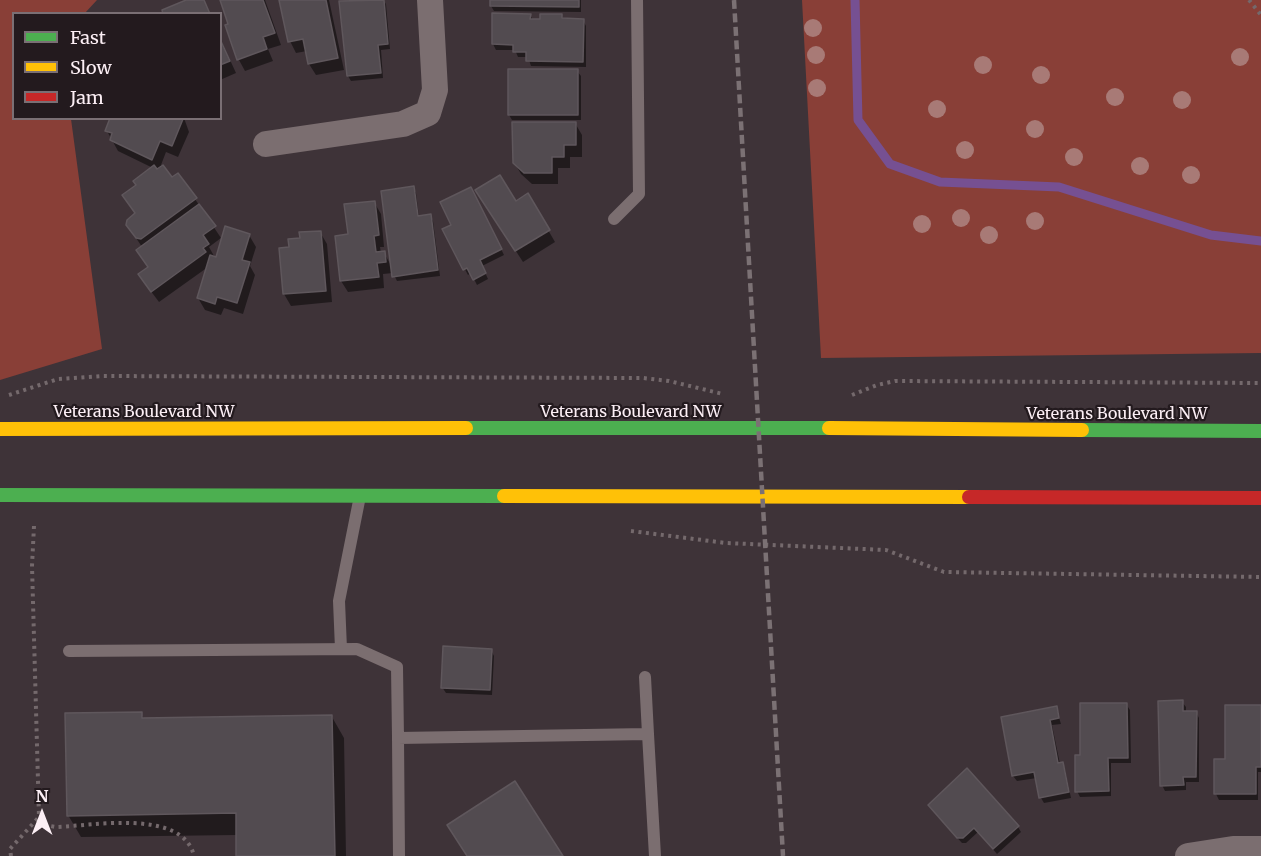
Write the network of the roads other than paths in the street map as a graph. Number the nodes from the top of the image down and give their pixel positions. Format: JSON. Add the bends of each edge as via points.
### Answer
{"nodes":[{"id":1,"x":430,"y":0,"type":"edge"},
{"id":2,"x":637,"y":0,"type":"edge"},
{"id":3,"x":266,"y":144,"type":"dead end"},
{"id":4,"x":614,"y":219,"type":"dead end"},
{"id":5,"x":0,"y":429,"type":"edge"},
{"id":6,"x":1261,"y":431,"type":"edge"},
{"id":7,"x":0,"y":495,"type":"edge"},
{"id":8,"x":360,"y":496,"type":"junction"},
{"id":9,"x":1261,"y":498,"type":"edge"},
{"id":10,"x":341,"y":649,"type":"junction"},
{"id":11,"x":69,"y":651,"type":"dead end"},
{"id":12,"x":645,"y":677,"type":"dead end"},
{"id":13,"x":648,"y":734,"type":"junction"},
{"id":14,"x":398,"y":738,"type":"junction"},
{"id":15,"x":1261,"y":849,"type":"edge"},
{"id":16,"x":399,"y":856,"type":"edge"},
{"id":17,"x":656,"y":856,"type":"edge"},
{"id":18,"x":1188,"y":856,"type":"edge"}],
"edges":[{"from":1,"to":3,"type":"street","via":[[435,90],[428,113],[403,124]]},
{"from":2,"to":4,"type":"lane","via":[[639,194]]},
{"from":5,"to":6,"type":"main road","name":"Veterans Boulevard NW"},
{"from":7,"to":8,"type":"main road"},
{"from":8,"to":9,"type":"main road"},
{"from":8,"to":10,"type":"lane","via":[[339,601]]},
{"from":10,"to":11,"type":"lane"},
{"from":10,"to":14,"type":"lane","via":[[357,649],[397,668]]},
{"from":12,"to":13,"type":"lane"},
{"from":13,"to":14,"type":"lane"},
{"from":13,"to":17,"type":"lane"},
{"from":14,"to":16,"type":"lane"},
{"from":15,"to":18,"type":"street"}]}
